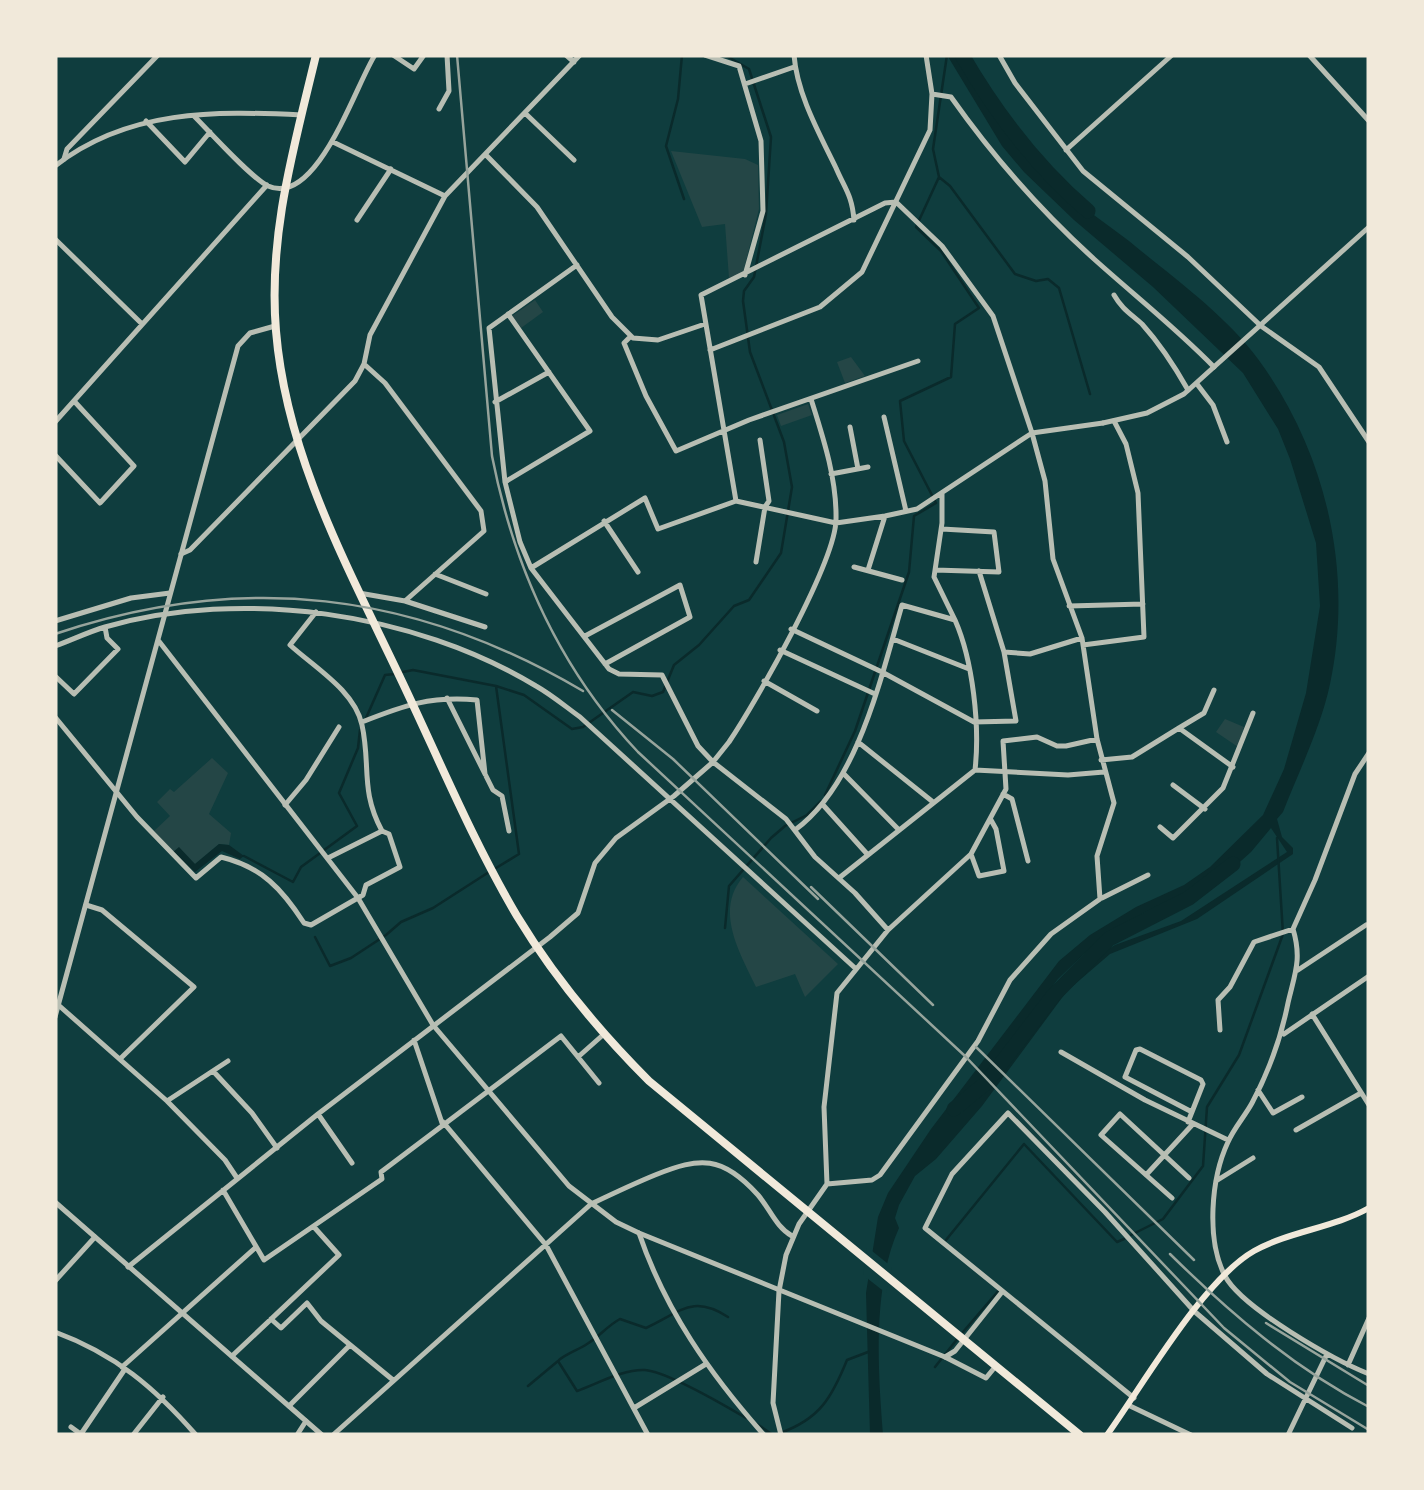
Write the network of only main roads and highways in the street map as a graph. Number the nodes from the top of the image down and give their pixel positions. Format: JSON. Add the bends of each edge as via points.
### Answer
{"nodes":[{"id":1,"x":316,"y":55,"type":"edge"},
{"id":2,"x":1368,"y":1211,"type":"edge"},
{"id":3,"x":1080,"y":1435,"type":"edge"},
{"id":4,"x":1107,"y":1435,"type":"edge"}],
"edges":[{"from":1,"to":3,"type":"main road","via":[[283,189],[275,254],[276,326],[296,442],[373,621],[500,883],[537,947],[649,1081]]},
{"from":2,"to":4,"type":"main road","via":[[1262,1247],[1224,1275]]}]}
